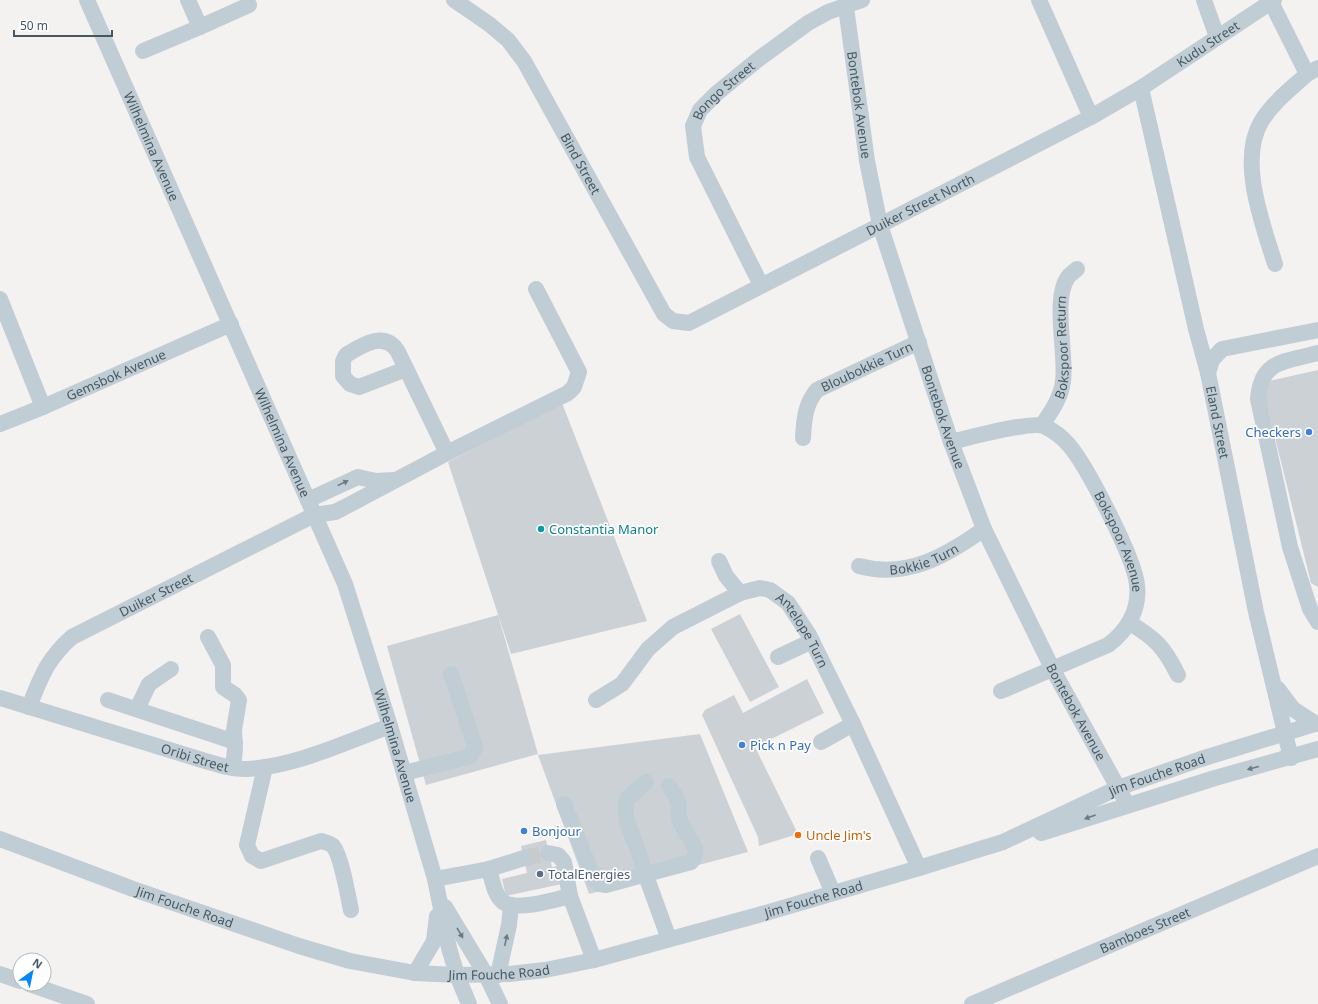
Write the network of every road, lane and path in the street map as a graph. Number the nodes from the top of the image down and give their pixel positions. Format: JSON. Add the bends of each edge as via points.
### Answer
{"nodes":[{"id":1,"x":87,"y":0,"type":"edge"},
{"id":2,"x":188,"y":0,"type":"edge"},
{"id":3,"x":454,"y":0,"type":"edge"},
{"id":4,"x":862,"y":0,"type":"edge"},
{"id":5,"x":1039,"y":0,"type":"edge"},
{"id":6,"x":1204,"y":0,"type":"edge"},
{"id":7,"x":1273,"y":1,"type":"edge"},
{"id":8,"x":845,"y":3,"type":"edge"},
{"id":9,"x":249,"y":5,"type":"dead end"},
{"id":10,"x":200,"y":27,"type":"junction"},
{"id":11,"x":1217,"y":37,"type":"junction"},
{"id":12,"x":143,"y":51,"type":"dead end"},
{"id":13,"x":1313,"y":71,"type":"edge"},
{"id":14,"x":1141,"y":88,"type":"junction"},
{"id":15,"x":1091,"y":117,"type":"junction"},
{"id":16,"x":880,"y":225,"type":"junction"},
{"id":17,"x":1275,"y":264,"type":"dead end"},
{"id":18,"x":1077,"y":269,"type":"dead end"},
{"id":19,"x":761,"y":285,"type":"junction"},
{"id":20,"x":536,"y":289,"type":"dead end"},
{"id":21,"x":0,"y":298,"type":"edge"},
{"id":22,"x":699,"y":319,"type":"joint"},
{"id":23,"x":231,"y":324,"type":"junction"},
{"id":24,"x":1196,"y":329,"type":"junction"},
{"id":25,"x":1318,"y":330,"type":"edge"},
{"id":26,"x":919,"y":342,"type":"junction"},
{"id":27,"x":1222,"y":349,"type":"junction"},
{"id":28,"x":1318,"y":353,"type":"edge"},
{"id":29,"x":406,"y":369,"type":"dead end"},
{"id":30,"x":1208,"y":373,"type":"junction"},
{"id":31,"x":43,"y":408,"type":"junction"},
{"id":32,"x":0,"y":424,"type":"edge"},
{"id":33,"x":1042,"y":426,"type":"junction"},
{"id":34,"x":803,"y":438,"type":"dead end"},
{"id":35,"x":951,"y":442,"type":"junction"},
{"id":36,"x":447,"y":453,"type":"junction"},
{"id":37,"x":396,"y":480,"type":"junction"},
{"id":38,"x":308,"y":500,"type":"junction"},
{"id":39,"x":314,"y":515,"type":"junction"},
{"id":40,"x":984,"y":529,"type":"junction"},
{"id":41,"x":719,"y":561,"type":"dead end"},
{"id":42,"x":859,"y":566,"type":"dead end"},
{"id":43,"x":740,"y":593,"type":"junction"},
{"id":44,"x":1318,"y":622,"type":"edge"},
{"id":45,"x":1130,"y":623,"type":"junction"},
{"id":46,"x":208,"y":636,"type":"dead end"},
{"id":47,"x":812,"y":641,"type":"junction"},
{"id":48,"x":778,"y":657,"type":"dead end"},
{"id":49,"x":171,"y":669,"type":"dead end"},
{"id":50,"x":1053,"y":670,"type":"junction"},
{"id":51,"x":451,"y":674,"type":"dead end"},
{"id":52,"x":1178,"y":675,"type":"dead end"},
{"id":53,"x":1273,"y":681,"type":"junction"},
{"id":54,"x":1000,"y":691,"type":"dead end"},
{"id":55,"x":0,"y":698,"type":"edge"},
{"id":56,"x":108,"y":700,"type":"dead end"},
{"id":57,"x":596,"y":700,"type":"dead end"},
{"id":58,"x":29,"y":707,"type":"junction"},
{"id":59,"x":137,"y":709,"type":"junction"},
{"id":60,"x":1317,"y":723,"type":"edge"},
{"id":61,"x":853,"y":724,"type":"junction"},
{"id":62,"x":390,"y":726,"type":"junction"},
{"id":63,"x":1286,"y":733,"type":"junction"},
{"id":64,"x":235,"y":742,"type":"junction"},
{"id":65,"x":821,"y":742,"type":"dead end"},
{"id":66,"x":1318,"y":749,"type":"edge"},
{"id":67,"x":1291,"y":758,"type":"junction"},
{"id":68,"x":265,"y":767,"type":"junction"},
{"id":69,"x":233,"y":768,"type":"junction"},
{"id":70,"x":404,"y":772,"type":"junction"},
{"id":71,"x":646,"y":782,"type":"dead end"},
{"id":72,"x":669,"y":786,"type":"dead end"},
{"id":73,"x":1118,"y":788,"type":"junction"},
{"id":74,"x":564,"y":804,"type":"dead end"},
{"id":75,"x":1127,"y":804,"type":"junction"},
{"id":76,"x":0,"y":839,"type":"edge"},
{"id":77,"x":1003,"y":842,"type":"junction"},
{"id":78,"x":548,"y":853,"type":"tunnel mouth"},
{"id":79,"x":1318,"y":856,"type":"edge"},
{"id":80,"x":524,"y":858,"type":"tunnel mouth"},
{"id":81,"x":818,"y":858,"type":"dead end"},
{"id":82,"x":919,"y":868,"type":"junction"},
{"id":83,"x":489,"y":869,"type":"junction"},
{"id":84,"x":645,"y":873,"type":"junction"},
{"id":85,"x":438,"y":889,"type":"junction"},
{"id":86,"x":833,"y":893,"type":"junction"},
{"id":87,"x":570,"y":896,"type":"junction"},
{"id":88,"x":511,"y":906,"type":"junction"},
{"id":89,"x":351,"y":910,"type":"dead end"},
{"id":90,"x":669,"y":939,"type":"junction"},
{"id":91,"x":594,"y":960,"type":"junction"},
{"id":92,"x":415,"y":972,"type":"junction"},
{"id":93,"x":0,"y":974,"type":"edge"},
{"id":94,"x":457,"y":975,"type":"junction"},
{"id":95,"x":492,"y":975,"type":"junction"},
{"id":96,"x":12,"y":978,"type":"edge"},
{"id":97,"x":52,"y":992,"type":"edge"},
{"id":98,"x":87,"y":1004,"type":"edge"},
{"id":99,"x":469,"y":1004,"type":"edge"},
{"id":100,"x":500,"y":1004,"type":"edge"},
{"id":101,"x":972,"y":1004,"type":"edge"}],
"edges":[{"from":1,"to":23,"type":"street","name":"Wilhelmina Avenue"},
{"from":2,"to":10,"type":"street"},
{"from":3,"to":22,"type":"street","name":"Bind Street","via":[[508,40],[524,61],[664,314],[679,322],[689,323]]},
{"from":4,"to":8,"type":"street","name":"Bongo Street"},
{"from":5,"to":15,"type":"street"},
{"from":6,"to":11,"type":"street"},
{"from":7,"to":11,"type":"street","name":"Kudu Street"},
{"from":7,"to":13,"type":"street"},
{"from":8,"to":16,"type":"street","name":"Bontebok Avenue","via":[[867,161]]},
{"from":8,"to":19,"type":"street","name":"Bongo Street","via":[[808,23],[760,58],[700,110],[693,126],[697,156]]},
{"from":9,"to":10,"type":"street"},
{"from":10,"to":12,"type":"street"},
{"from":11,"to":14,"type":"street","name":"Kudu Street"},
{"from":13,"to":17,"type":"street","via":[[1272,106],[1260,124],[1254,140],[1251,172],[1256,201]]},
{"from":14,"to":15,"type":"street","name":"Duiker Street North"},
{"from":14,"to":24,"type":"street","name":"Eland Street"},
{"from":15,"to":16,"type":"street","name":"Duiker Street North"},
{"from":16,"to":19,"type":"street","name":"Duiker Street North"},
{"from":16,"to":26,"type":"street","name":"Bontebok Avenue"},
{"from":18,"to":33,"type":"street","name":"Bokspoor Return","via":[[1064,284],[1060,337],[1063,380],[1060,396]]},
{"from":19,"to":22,"type":"street","name":"Duiker Street North"},
{"from":20,"to":36,"type":"street","name":"Duiker Street","via":[[579,372],[574,387],[568,393]]},
{"from":21,"to":31,"type":"street"},
{"from":23,"to":31,"type":"street","name":"Gemsbok Avenue"},
{"from":23,"to":38,"type":"street","name":"Wilhelmina Avenue"},
{"from":24,"to":27,"type":"street"},
{"from":24,"to":30,"type":"street","name":"Eland Street"},
{"from":25,"to":27,"type":"street"},
{"from":26,"to":34,"type":"street","name":"Bloubokkie Turn","via":[[817,390],[809,399]]},
{"from":26,"to":35,"type":"street","name":"Bontebok Avenue"},
{"from":27,"to":30,"type":"street","via":[[1212,360]]},
{"from":28,"to":44,"type":"street","via":[[1273,365],[1261,380],[1258,399],[1290,547],[1310,609]]},
{"from":29,"to":36,"type":"street"},
{"from":30,"to":53,"type":"street","name":"Eland Street","via":[[1256,612]]},
{"from":31,"to":32,"type":"street","name":"Gemsbok Avenue"},
{"from":33,"to":35,"type":"street","via":[[1004,429]]},
{"from":33,"to":45,"type":"street","name":"Bokspoor Avenue","via":[[1068,444],[1086,471],[1128,555],[1138,587]]},
{"from":35,"to":40,"type":"street","name":"Bontebok Avenue"},
{"from":36,"to":37,"type":"street","name":"Duiker Street"},
{"from":38,"to":37,"type":"street","one_way":true,"via":[[358,477],[376,481]]},
{"from":37,"to":39,"type":"street","name":"Duiker Street","via":[[338,511]]},
{"from":38,"to":39,"type":"street","name":"Wilhelmina Avenue"},
{"from":39,"to":58,"type":"street","name":"Duiker Street","via":[[72,637],[48,662]]},
{"from":39,"to":62,"type":"street","name":"Wilhelmina Avenue","via":[[345,584]]},
{"from":40,"to":42,"type":"street","name":"Bokkie Turn","via":[[961,545],[917,566],[896,570],[876,570]]},
{"from":40,"to":50,"type":"street","name":"Bontebok Avenue"},
{"from":41,"to":43,"type":"street","via":[[726,576]]},
{"from":43,"to":47,"type":"street","name":"Antelope Turn","via":[[760,588],[780,596],[794,611]]},
{"from":43,"to":57,"type":"street","name":"Antelope Turn","via":[[668,631],[648,649],[622,684]]},
{"from":45,"to":50,"type":"street","name":"Bokspoor Avenue","via":[[1119,637],[1108,645]]},
{"from":45,"to":52,"type":"street","via":[[1155,640],[1167,653]]},
{"from":46,"to":64,"type":"street","via":[[222,666],[223,687],[239,700],[234,730]]},
{"from":47,"to":48,"type":"street"},
{"from":47,"to":61,"type":"street","name":"Antelope Turn"},
{"from":49,"to":59,"type":"street","via":[[149,684]]},
{"from":50,"to":54,"type":"street","name":"Bokspoor Avenue"},
{"from":50,"to":73,"type":"street","name":"Bontebok Avenue"},
{"from":51,"to":70,"type":"street","via":[[475,747],[474,752],[468,757]]},
{"from":53,"to":60,"type":"street","via":[[1293,709]]},
{"from":53,"to":63,"type":"street","name":"Eland Street"},
{"from":55,"to":58,"type":"street","name":"Oribi Street"},
{"from":56,"to":59,"type":"street"},
{"from":58,"to":69,"type":"street","name":"Oribi Street"},
{"from":59,"to":64,"type":"street"},
{"from":60,"to":63,"type":"street","name":"Jim Fouche Road"},
{"from":61,"to":65,"type":"street"},
{"from":61,"to":82,"type":"street","name":"Antelope Turn"},
{"from":62,"to":68,"type":"street","name":"Oribi Street","via":[[315,753]]},
{"from":62,"to":70,"type":"street","name":"Wilhelmina Avenue"},
{"from":63,"to":67,"type":"street","name":"Eland Street"},
{"from":63,"to":73,"type":"street","name":"Jim Fouche Road"},
{"from":64,"to":69,"type":"street"},
{"from":66,"to":67,"type":"street","name":"Jim Fouche Road"},
{"from":67,"to":75,"type":"street","name":"Jim Fouche Road","one_way":true},
{"from":68,"to":69,"type":"street","name":"Oribi Street","via":[[246,770]]},
{"from":68,"to":89,"type":"street","via":[[247,845],[252,856],[262,861],[321,841],[328,843],[333,846],[339,859]]},
{"from":70,"to":85,"type":"street","name":"Wilhelmina Avenue"},
{"from":71,"to":84,"type":"street","via":[[631,793],[625,804],[632,837]]},
{"from":72,"to":84,"type":"street","via":[[678,801],[679,820],[692,840],[695,856],[691,862]]},
{"from":73,"to":75,"type":"street","name":"Bontebok Avenue"},
{"from":73,"to":77,"type":"street","name":"Jim Fouche Road"},
{"from":74,"to":84,"type":"street","via":[[597,882],[606,885]]},
{"from":75,"to":77,"type":"street","name":"Jim Fouche Road","one_way":true,"via":[[1080,821]]},
{"from":76,"to":92,"type":"street","name":"Jim Fouche Road","via":[[133,889],[299,946],[350,961]]},
{"from":77,"to":82,"type":"street","name":"Jim Fouche Road"},
{"from":78,"to":87,"type":"street","via":[[558,855],[564,862]]},
{"from":79,"to":101,"type":"street","name":"Bamboes Street"},
{"from":80,"to":83,"type":"street"},
{"from":81,"to":86,"type":"street"},
{"from":82,"to":86,"type":"street","name":"Jim Fouche Road"},
{"from":83,"to":85,"type":"street"},
{"from":83,"to":88,"type":"street","via":[[502,901]]},
{"from":84,"to":90,"type":"street"},
{"from":85,"to":92,"type":"street","via":[[436,933]]},
{"from":85,"to":94,"type":"street","name":"Wilhelmina Avenue","via":[[447,940]]},
{"from":85,"to":95,"type":"street","name":"Wilhelmina Avenue","one_way":true},
{"from":86,"to":90,"type":"street","name":"Jim Fouche Road"},
{"from":87,"to":88,"type":"street","via":[[551,902]]},
{"from":87,"to":91,"type":"street"},
{"from":95,"to":88,"type":"street","one_way":true,"via":[[509,925]]},
{"from":90,"to":91,"type":"street","name":"Jim Fouche Road"},
{"from":91,"to":95,"type":"street","name":"Jim Fouche Road","via":[[545,970]]},
{"from":92,"to":94,"type":"street","name":"Jim Fouche Road"},
{"from":93,"to":96,"type":"street"},
{"from":94,"to":95,"type":"street","name":"Jim Fouche Road"},
{"from":94,"to":99,"type":"street","name":"Wilhelmina Avenue"},
{"from":95,"to":100,"type":"street","name":"Wilhelmina Avenue"},
{"from":97,"to":98,"type":"street"}]}
